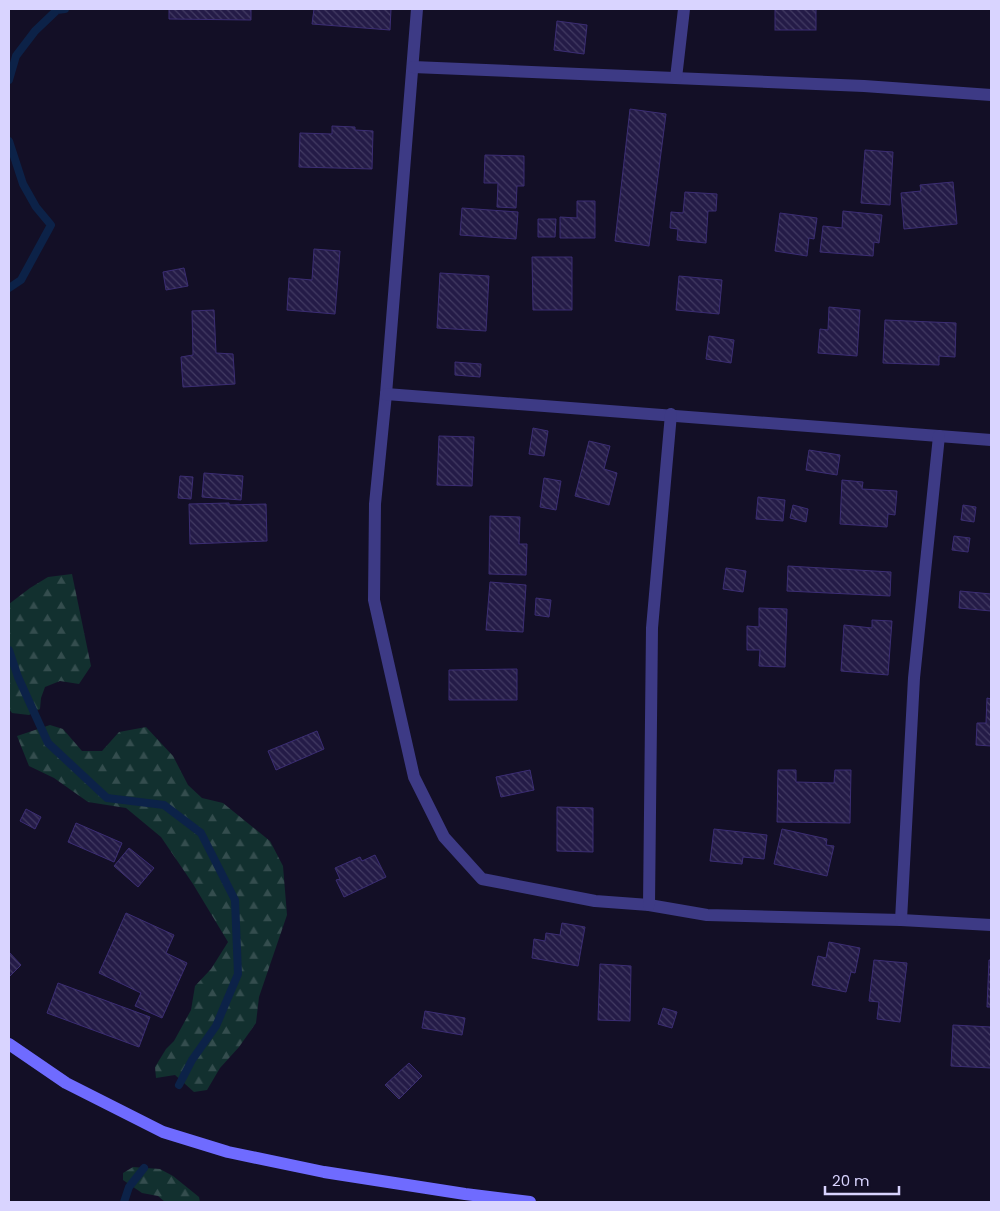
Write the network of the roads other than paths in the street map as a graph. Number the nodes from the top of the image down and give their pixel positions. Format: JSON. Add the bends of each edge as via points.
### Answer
{"nodes":[{"id":1,"x":417,"y":9,"type":"edge"},
{"id":2,"x":684,"y":9,"type":"edge"},
{"id":3,"x":413,"y":68,"type":"junction"},
{"id":4,"x":676,"y":78,"type":"junction"},
{"id":5,"x":991,"y":95,"type":"edge"},
{"id":6,"x":386,"y":394,"type":"junction"},
{"id":7,"x":671,"y":414,"type":"junction"},
{"id":8,"x":939,"y":436,"type":"junction"},
{"id":9,"x":991,"y":440,"type":"edge"},
{"id":10,"x":649,"y":905,"type":"junction"},
{"id":11,"x":901,"y":920,"type":"junction"},
{"id":12,"x":991,"y":925,"type":"edge"},
{"id":13,"x":9,"y":1044,"type":"edge"},
{"id":14,"x":497,"y":1200,"type":"edge"},
{"id":15,"x":530,"y":1202,"type":"edge"}],
"edges":[{"from":1,"to":3,"type":"street"},
{"from":2,"to":4,"type":"street"},
{"from":3,"to":4,"type":"street"},
{"from":3,"to":6,"type":"street"},
{"from":4,"to":5,"type":"street"},
{"from":6,"to":7,"type":"street"},
{"from":6,"to":10,"type":"street","via":[[375,504],[374,600],[414,778],[444,837],[482,879],[595,901]]},
{"from":7,"to":8,"type":"street"},
{"from":7,"to":10,"type":"street","via":[[652,628]]},
{"from":8,"to":9,"type":"street"},
{"from":8,"to":11,"type":"street","via":[[914,678]]},
{"from":10,"to":11,"type":"street","via":[[707,915]]},
{"from":11,"to":12,"type":"street"},
{"from":13,"to":14,"type":"main road","via":[[66,1083],[163,1132],[228,1152],[324,1172]]},
{"from":14,"to":15,"type":"main road"}]}
